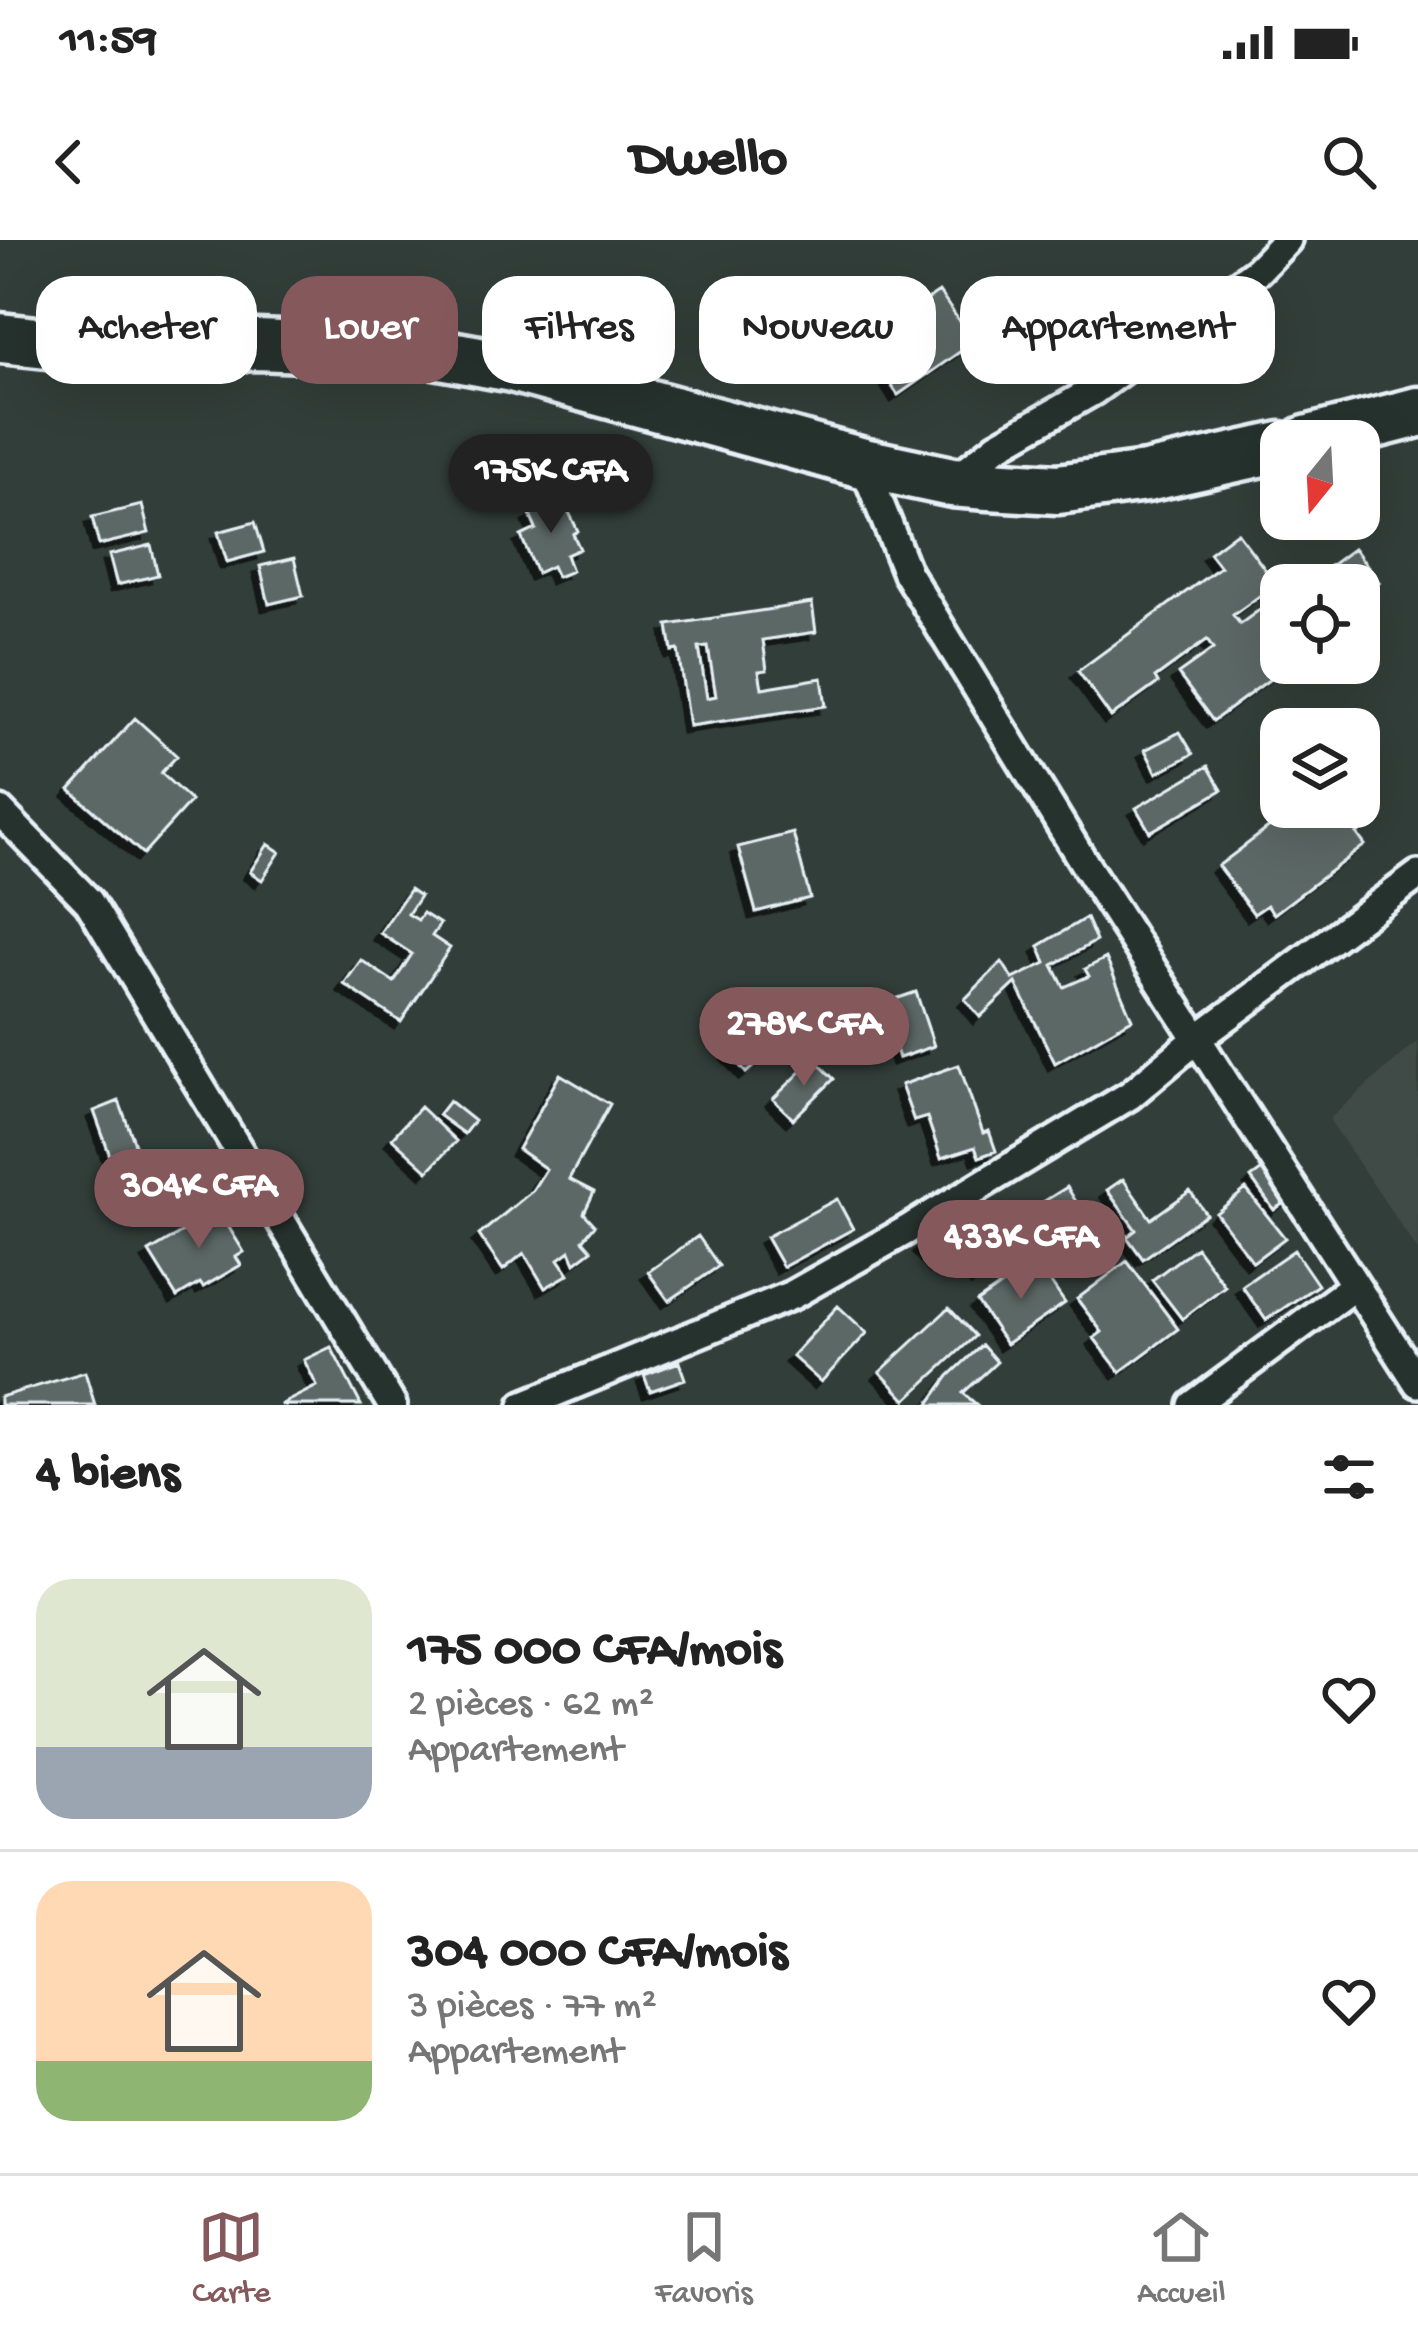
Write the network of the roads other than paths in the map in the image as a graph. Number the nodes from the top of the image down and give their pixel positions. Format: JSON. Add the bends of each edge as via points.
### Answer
{"nodes":[{"id":1,"x":1287,"y":240,"type":"edge"},
{"id":2,"x":0,"y":338,"type":"edge"},
{"id":3,"x":1418,"y":412,"type":"edge"},
{"id":4,"x":1380,"y":422,"type":"edge"},
{"id":5,"x":1260,"y":452,"type":"edge"},
{"id":6,"x":862,"y":464,"type":"junction"},
{"id":7,"x":952,"y":482,"type":"junction"},
{"id":8,"x":0,"y":811,"type":"edge"},
{"id":9,"x":1418,"y":875,"type":"edge"},
{"id":10,"x":1197,"y":1039,"type":"junction"},
{"id":11,"x":1354,"y":1286,"type":"junction"},
{"id":12,"x":1418,"y":1383,"type":"edge"},
{"id":13,"x":392,"y":1405,"type":"edge"},
{"id":14,"x":524,"y":1405,"type":"edge"},
{"id":15,"x":1193,"y":1405,"type":"edge"}],
"edges":[{"from":1,"to":7,"type":"street","via":[[1093,391]]},
{"from":2,"to":6,"type":"highway","via":[[94,348],[429,352],[512,367]]},
{"from":3,"to":4,"type":"highway"},
{"from":5,"to":7,"type":"highway","via":[[1058,488]]},
{"from":6,"to":7,"type":"highway"},
{"from":6,"to":10,"type":"street","via":[[907,573]]},
{"from":8,"to":13,"type":"street","via":[[89,902]]},
{"from":9,"to":10,"type":"street"},
{"from":10,"to":11,"type":"street"},
{"from":10,"to":14,"type":"street","via":[[1130,1095],[792,1295]]},
{"from":11,"to":12,"type":"street"},
{"from":11,"to":15,"type":"street"}]}
